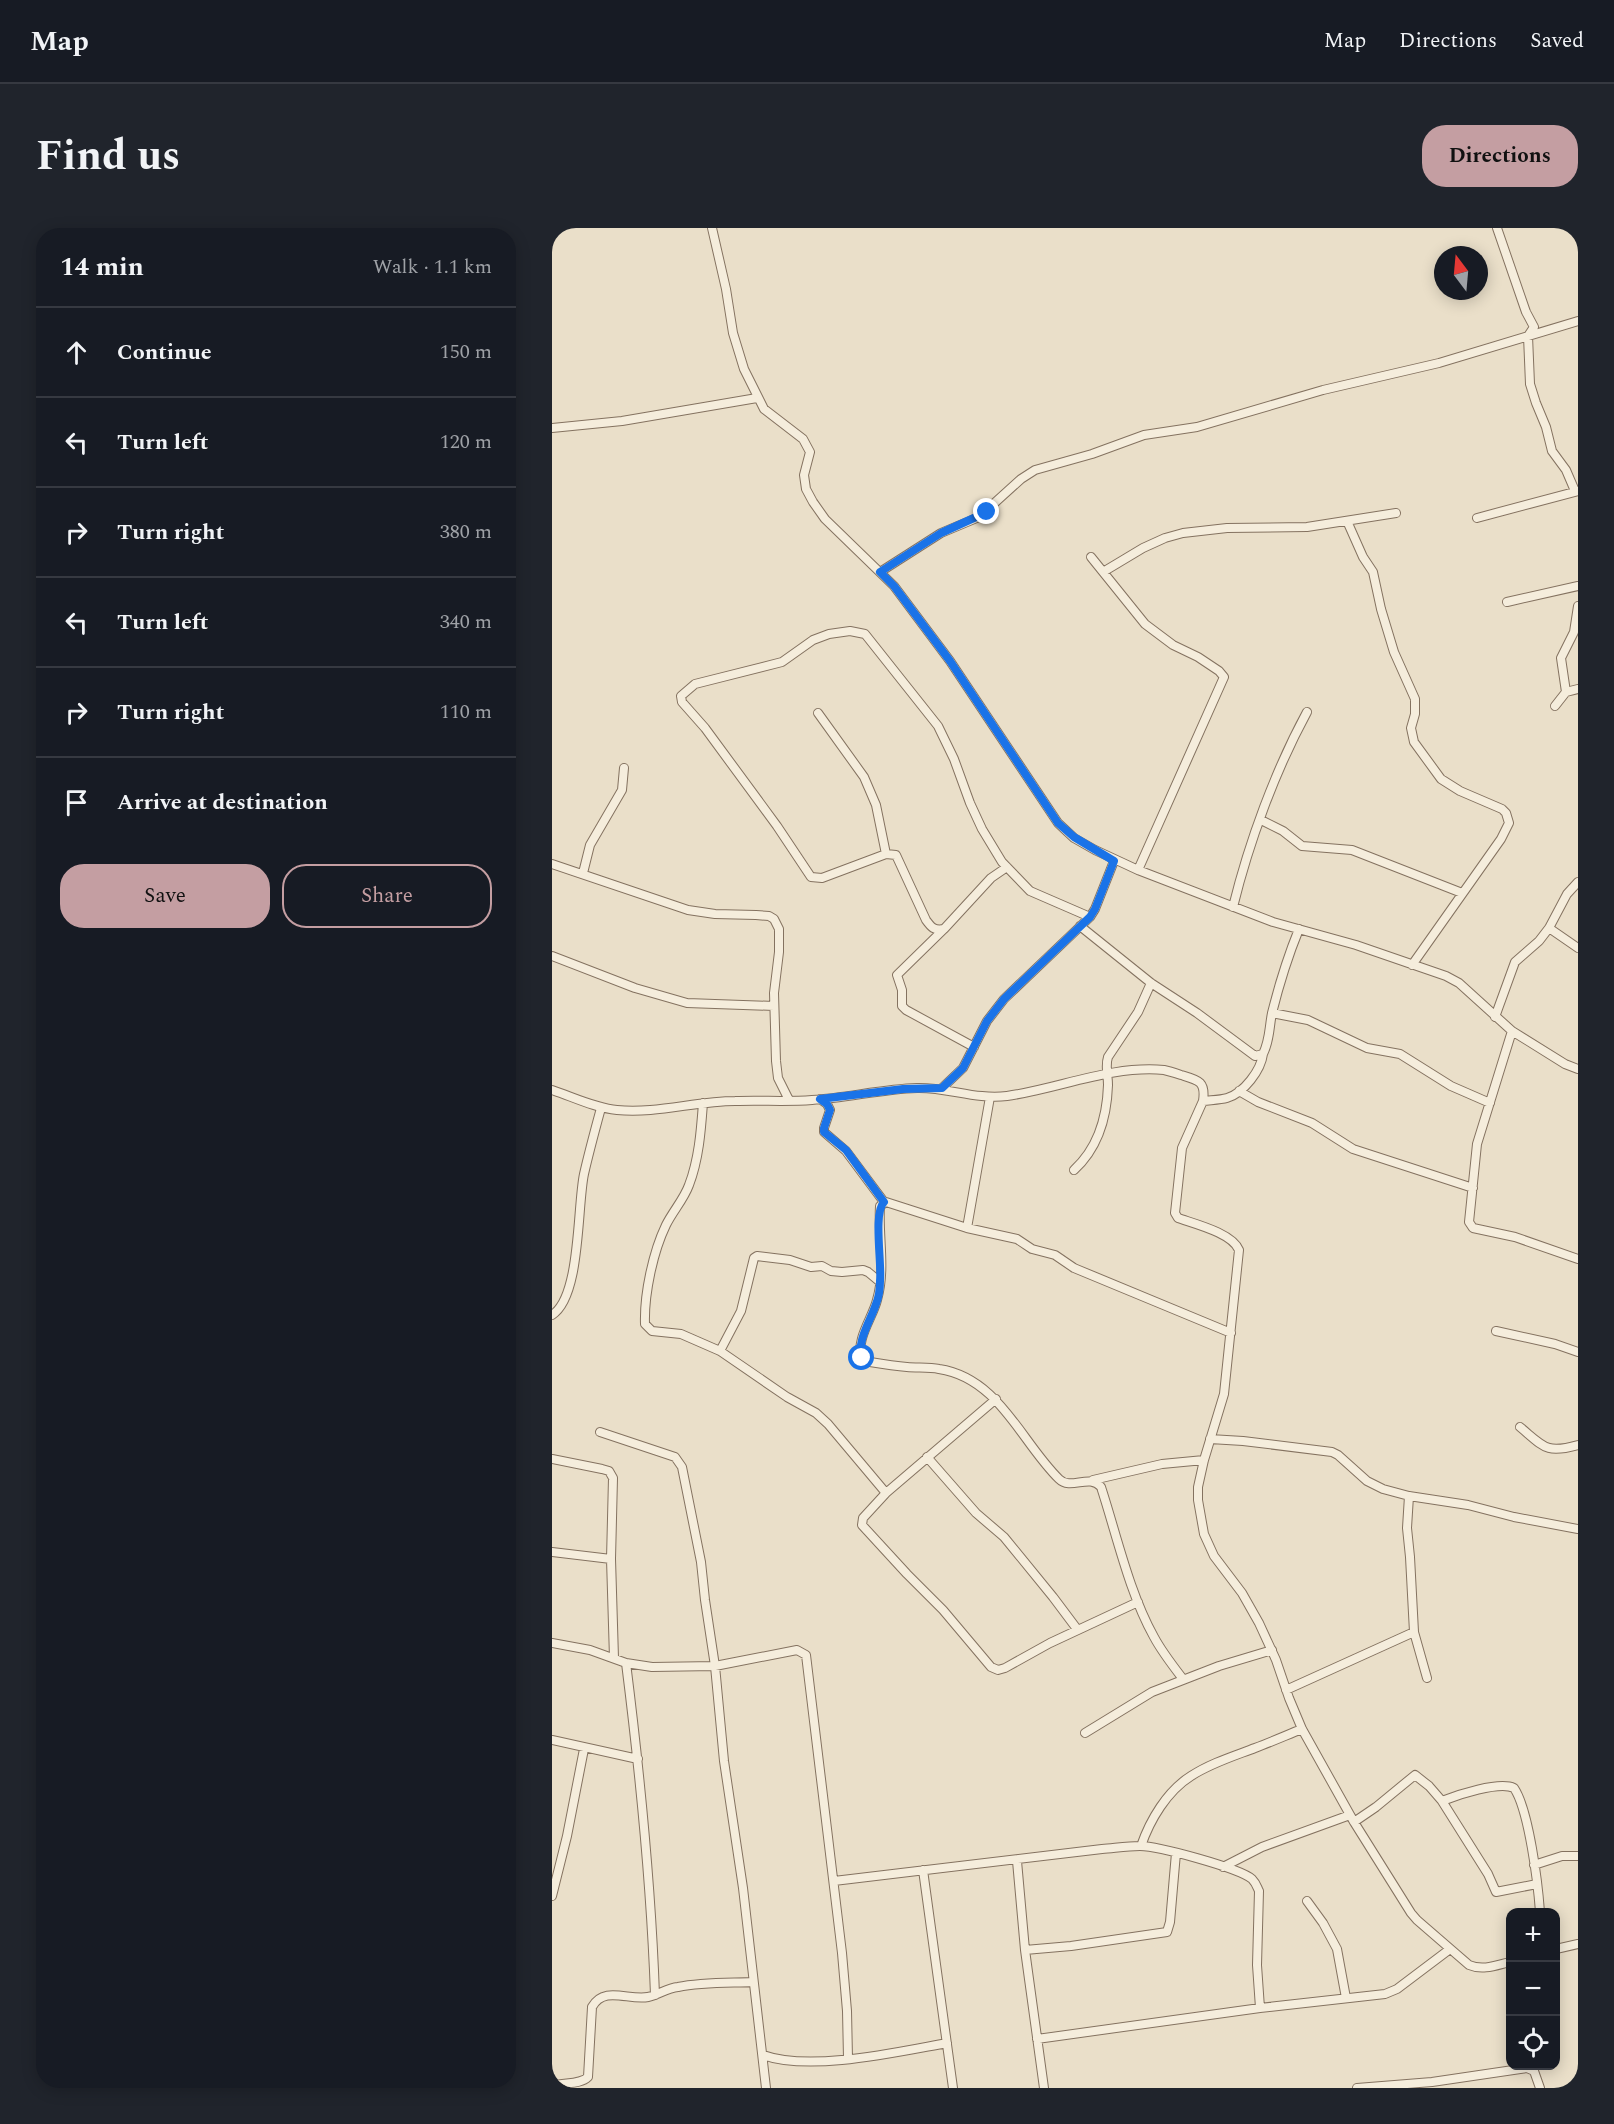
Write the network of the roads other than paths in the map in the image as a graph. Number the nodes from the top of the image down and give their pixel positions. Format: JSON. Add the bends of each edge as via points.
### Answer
{"nodes":[{"id":1,"x":712,"y":228,"type":"edge"},
{"id":2,"x":1497,"y":228,"type":"edge"},
{"id":3,"x":1578,"y":321,"type":"edge"},
{"id":4,"x":1528,"y":336,"type":"junction"},
{"id":5,"x":757,"y":398,"type":"junction"},
{"id":6,"x":552,"y":428,"type":"edge"},
{"id":7,"x":1576,"y":491,"type":"edge"},
{"id":8,"x":1396,"y":513,"type":"dead end"},
{"id":9,"x":1477,"y":518,"type":"dead end"},
{"id":10,"x":1347,"y":521,"type":"junction"},
{"id":11,"x":1091,"y":557,"type":"dead end"},
{"id":12,"x":880,"y":572,"type":"junction"},
{"id":13,"x":1103,"y":572,"type":"junction"},
{"id":14,"x":1578,"y":586,"type":"edge"},
{"id":15,"x":1507,"y":602,"type":"dead end"},
{"id":16,"x":1578,"y":606,"type":"edge"},
{"id":17,"x":1578,"y":689,"type":"edge"},
{"id":18,"x":1566,"y":692,"type":"junction"},
{"id":19,"x":1556,"y":706,"type":"dead end"},
{"id":20,"x":1307,"y":712,"type":"dead end"},
{"id":21,"x":818,"y":713,"type":"dead end"},
{"id":22,"x":624,"y":768,"type":"dead end"},
{"id":23,"x":1261,"y":820,"type":"junction"},
{"id":24,"x":886,"y":854,"type":"junction"},
{"id":25,"x":1114,"y":861,"type":"junction"},
{"id":26,"x":552,"y":864,"type":"edge"},
{"id":27,"x":1007,"y":867,"type":"junction"},
{"id":28,"x":1138,"y":870,"type":"junction"},
{"id":29,"x":583,"y":873,"type":"junction"},
{"id":30,"x":1578,"y":882,"type":"edge"},
{"id":31,"x":1462,"y":893,"type":"junction"},
{"id":32,"x":1233,"y":907,"type":"junction"},
{"id":33,"x":1090,"y":917,"type":"junction"},
{"id":34,"x":1080,"y":926,"type":"junction"},
{"id":35,"x":1549,"y":928,"type":"junction"},
{"id":36,"x":944,"y":929,"type":"junction"},
{"id":37,"x":1299,"y":929,"type":"junction"},
{"id":38,"x":1578,"y":948,"type":"edge"},
{"id":39,"x":552,"y":956,"type":"edge"},
{"id":40,"x":1412,"y":965,"type":"junction"},
{"id":41,"x":1151,"y":983,"type":"junction"},
{"id":42,"x":774,"y":1006,"type":"junction"},
{"id":43,"x":1272,"y":1013,"type":"junction"},
{"id":44,"x":1495,"y":1017,"type":"junction"},
{"id":45,"x":1512,"y":1031,"type":"junction"},
{"id":46,"x":974,"y":1047,"type":"junction"},
{"id":47,"x":1263,"y":1054,"type":"junction"},
{"id":48,"x":1578,"y":1069,"type":"edge"},
{"id":49,"x":1108,"y":1075,"type":"junction"},
{"id":50,"x":942,"y":1088,"type":"junction"},
{"id":51,"x":552,"y":1090,"type":"edge"},
{"id":52,"x":1239,"y":1091,"type":"junction"},
{"id":53,"x":990,"y":1096,"type":"junction"},
{"id":54,"x":820,"y":1099,"type":"junction"},
{"id":55,"x":789,"y":1100,"type":"junction"},
{"id":56,"x":1203,"y":1101,"type":"junction"},
{"id":57,"x":703,"y":1103,"type":"junction"},
{"id":58,"x":1491,"y":1103,"type":"junction"},
{"id":59,"x":601,"y":1107,"type":"junction"},
{"id":60,"x":1074,"y":1170,"type":"dead end"},
{"id":61,"x":1473,"y":1188,"type":"junction"},
{"id":62,"x":884,"y":1202,"type":"junction"},
{"id":63,"x":967,"y":1228,"type":"junction"},
{"id":64,"x":1578,"y":1259,"type":"edge"},
{"id":65,"x":880,"y":1282,"type":"junction"},
{"id":66,"x":552,"y":1315,"type":"edge"},
{"id":67,"x":1496,"y":1331,"type":"dead end"},
{"id":68,"x":1231,"y":1333,"type":"junction"},
{"id":69,"x":720,"y":1351,"type":"junction"},
{"id":70,"x":1578,"y":1352,"type":"edge"},
{"id":71,"x":996,"y":1399,"type":"junction"},
{"id":72,"x":1520,"y":1427,"type":"dead end"},
{"id":73,"x":600,"y":1432,"type":"dead end"},
{"id":74,"x":1210,"y":1439,"type":"junction"},
{"id":75,"x":1578,"y":1445,"type":"edge"},
{"id":76,"x":927,"y":1457,"type":"junction"},
{"id":77,"x":552,"y":1459,"type":"edge"},
{"id":78,"x":1204,"y":1460,"type":"junction"},
{"id":79,"x":1093,"y":1480,"type":"junction"},
{"id":80,"x":886,"y":1493,"type":"junction"},
{"id":81,"x":1409,"y":1496,"type":"junction"},
{"id":82,"x":1578,"y":1529,"type":"edge"},
{"id":83,"x":552,"y":1552,"type":"edge"},
{"id":84,"x":611,"y":1559,"type":"junction"},
{"id":85,"x":1138,"y":1602,"type":"junction"},
{"id":86,"x":1077,"y":1629,"type":"junction"},
{"id":87,"x":1413,"y":1632,"type":"junction"},
{"id":88,"x":552,"y":1643,"type":"edge"},
{"id":89,"x":1272,"y":1650,"type":"junction"},
{"id":90,"x":614,"y":1658,"type":"junction"},
{"id":91,"x":626,"y":1663,"type":"junction"},
{"id":92,"x":715,"y":1666,"type":"junction"},
{"id":93,"x":1427,"y":1678,"type":"dead end"},
{"id":94,"x":1183,"y":1679,"type":"junction"},
{"id":95,"x":1286,"y":1690,"type":"junction"},
{"id":96,"x":1302,"y":1729,"type":"junction"},
{"id":97,"x":1085,"y":1733,"type":"dead end"},
{"id":98,"x":552,"y":1740,"type":"edge"},
{"id":99,"x":584,"y":1749,"type":"junction"},
{"id":100,"x":638,"y":1759,"type":"junction"},
{"id":101,"x":1442,"y":1800,"type":"junction"},
{"id":102,"x":1352,"y":1818,"type":"junction"},
{"id":103,"x":1141,"y":1846,"type":"junction"},
{"id":104,"x":1176,"y":1852,"type":"junction"},
{"id":105,"x":1578,"y":1856,"type":"edge"},
{"id":106,"x":1017,"y":1861,"type":"junction"},
{"id":107,"x":1534,"y":1864,"type":"junction"},
{"id":108,"x":1223,"y":1867,"type":"junction"},
{"id":109,"x":923,"y":1870,"type":"junction"},
{"id":110,"x":834,"y":1881,"type":"junction"},
{"id":111,"x":1537,"y":1884,"type":"junction"},
{"id":112,"x":552,"y":1896,"type":"edge"},
{"id":113,"x":1306,"y":1901,"type":"dead end"},
{"id":114,"x":1540,"y":1908,"type":"edge"},
{"id":115,"x":1578,"y":1944,"type":"edge"},
{"id":116,"x":1450,"y":1948,"type":"junction"},
{"id":117,"x":1560,"y":1948,"type":"edge"},
{"id":118,"x":1025,"y":1950,"type":"junction"},
{"id":119,"x":1506,"y":1963,"type":"edge"},
{"id":120,"x":753,"y":1982,"type":"junction"},
{"id":121,"x":655,"y":1995,"type":"junction"},
{"id":122,"x":1346,"y":1998,"type":"junction"},
{"id":123,"x":1260,"y":2008,"type":"junction"},
{"id":124,"x":1037,"y":2039,"type":"junction"},
{"id":125,"x":947,"y":2043,"type":"junction"},
{"id":126,"x":763,"y":2055,"type":"junction"},
{"id":127,"x":848,"y":2058,"type":"junction"},
{"id":128,"x":1459,"y":2083,"type":"edge"},
{"id":129,"x":552,"y":2086,"type":"edge"},
{"id":130,"x":766,"y":2088,"type":"edge"},
{"id":131,"x":953,"y":2088,"type":"edge"},
{"id":132,"x":1044,"y":2088,"type":"edge"},
{"id":133,"x":1357,"y":2088,"type":"edge"},
{"id":134,"x":1540,"y":2088,"type":"edge"}],
"edges":[{"from":1,"to":5,"type":"street","via":[[733,333]]},
{"from":2,"to":4,"type":"street","via":[[1534,327]]},
{"from":3,"to":4,"type":"street"},
{"from":4,"to":7,"type":"street","via":[[1530,384],[1552,451]]},
{"from":4,"to":12,"type":"street","via":[[1197,427],[1144,435],[1035,470],[979,517],[941,533]]},
{"from":5,"to":6,"type":"street","via":[[622,421]]},
{"from":5,"to":12,"type":"street","via":[[764,409],[808,445],[804,475],[813,502],[825,519]]},
{"from":7,"to":9,"type":"street"},
{"from":8,"to":10,"type":"street"},
{"from":10,"to":13,"type":"street","via":[[1307,527],[1183,533],[1143,548]]},
{"from":10,"to":31,"type":"street","via":[[1373,572],[1394,652],[1415,699],[1411,728],[1414,741],[1441,779],[1502,809],[1508,817],[1501,839]]},
{"from":11,"to":13,"type":"street"},
{"from":12,"to":25,"type":"street","via":[[950,661],[1058,823]]},
{"from":13,"to":28,"type":"street","via":[[1146,624],[1224,677]]},
{"from":14,"to":15,"type":"street"},
{"from":16,"to":18,"type":"street","via":[[1574,632],[1561,658]]},
{"from":17,"to":18,"type":"street"},
{"from":18,"to":19,"type":"street"},
{"from":20,"to":23,"type":"street","via":[[1287,750]]},
{"from":21,"to":24,"type":"street","via":[[864,777],[876,806]]},
{"from":22,"to":29,"type":"street","via":[[622,790],[590,845]]},
{"from":23,"to":31,"type":"street","via":[[1302,846],[1352,850]]},
{"from":23,"to":32,"type":"street"},
{"from":24,"to":27,"type":"street","via":[[822,878],[811,877],[681,696],[695,684],[782,662],[813,640],[829,634],[865,634],[938,726],[982,830]]},
{"from":24,"to":36,"type":"street","via":[[896,855],[931,927]]},
{"from":25,"to":28,"type":"street"},
{"from":25,"to":33,"type":"street"},
{"from":26,"to":29,"type":"street"},
{"from":27,"to":33,"type":"street","via":[[1030,891]]},
{"from":27,"to":36,"type":"street","via":[[991,878]]},
{"from":28,"to":32,"type":"street"},
{"from":29,"to":42,"type":"street","via":[[688,910],[774,919],[779,929]]},
{"from":30,"to":35,"type":"street"},
{"from":31,"to":40,"type":"street"},
{"from":32,"to":37,"type":"street"},
{"from":33,"to":34,"type":"street"},
{"from":34,"to":41,"type":"street"},
{"from":34,"to":46,"type":"street","via":[[1004,999]]},
{"from":35,"to":38,"type":"street"},
{"from":35,"to":44,"type":"street","via":[[1515,962]]},
{"from":36,"to":46,"type":"street","via":[[897,975],[902,1006]]},
{"from":37,"to":40,"type":"street"},
{"from":37,"to":43,"type":"street"},
{"from":39,"to":42,"type":"street","via":[[687,1003]]},
{"from":40,"to":44,"type":"street","via":[[1459,983]]},
{"from":41,"to":47,"type":"street","via":[[1254,1056]]},
{"from":41,"to":49,"type":"street","via":[[1138,1012],[1108,1057]]},
{"from":42,"to":55,"type":"street","via":[[778,1078]]},
{"from":43,"to":47,"type":"street"},
{"from":43,"to":58,"type":"street","via":[[1308,1020],[1367,1048],[1400,1054],[1450,1086]]},
{"from":44,"to":45,"type":"street"},
{"from":45,"to":48,"type":"street"},
{"from":45,"to":58,"type":"street"},
{"from":46,"to":50,"type":"street","via":[[963,1068]]},
{"from":47,"to":52,"type":"street","via":[[1259,1068]]},
{"from":49,"to":53,"type":"street"},
{"from":49,"to":56,"type":"street","via":[[1166,1070],[1198,1080]]},
{"from":49,"to":60,"type":"street","via":[[1100,1131],[1084,1161]]},
{"from":50,"to":53,"type":"street"},
{"from":50,"to":54,"type":"street"},
{"from":51,"to":59,"type":"street"},
{"from":52,"to":56,"type":"street","via":[[1227,1098]]},
{"from":52,"to":61,"type":"street","via":[[1312,1123],[1353,1149]]},
{"from":53,"to":63,"type":"street"},
{"from":54,"to":55,"type":"street"},
{"from":54,"to":62,"type":"street","via":[[830,1110],[824,1132],[846,1150]]},
{"from":55,"to":57,"type":"street"},
{"from":56,"to":68,"type":"street","via":[[1182,1148],[1175,1213],[1178,1218],[1213,1231],[1238,1246]]},
{"from":57,"to":59,"type":"street","via":[[638,1110]]},
{"from":57,"to":69,"type":"street","via":[[696,1166],[660,1242],[647,1293],[645,1324],[652,1331],[681,1334]]},
{"from":58,"to":61,"type":"street","via":[[1477,1144]]},
{"from":59,"to":66,"type":"street","via":[[583,1176],[569,1289]]},
{"from":61,"to":64,"type":"street","via":[[1469,1222],[1473,1228],[1515,1237]]},
{"from":62,"to":63,"type":"street"},
{"from":62,"to":65,"type":"street","via":[[879,1223]]},
{"from":63,"to":68,"type":"street","via":[[1017,1239],[1074,1268]]},
{"from":65,"to":69,"type":"street","via":[[863,1270],[831,1271],[822,1266],[757,1256],[741,1311]]},
{"from":65,"to":71,"type":"street","via":[[860,1349],[862,1358],[940,1369],[972,1382]]},
{"from":67,"to":70,"type":"street"},
{"from":68,"to":74,"type":"street","via":[[1224,1394]]},
{"from":69,"to":80,"type":"street","via":[[822,1418]]},
{"from":71,"to":76,"type":"street"},
{"from":71,"to":79,"type":"street","via":[[1060,1480]]},
{"from":72,"to":75,"type":"street","via":[[1551,1449]]},
{"from":73,"to":92,"type":"street","via":[[679,1461],[701,1562]]},
{"from":74,"to":78,"type":"street"},
{"from":74,"to":81,"type":"street","via":[[1332,1452],[1377,1487]]},
{"from":76,"to":80,"type":"street"},
{"from":76,"to":86,"type":"street","via":[[976,1513],[1004,1537]]},
{"from":77,"to":84,"type":"street","via":[[611,1474]]},
{"from":78,"to":79,"type":"street","via":[[1162,1464]]},
{"from":78,"to":89,"type":"street","via":[[1198,1500],[1204,1534]]},
{"from":79,"to":85,"type":"street","via":[[1101,1487]]},
{"from":80,"to":86,"type":"street","via":[[863,1518],[862,1525],[991,1667],[1005,1668]]},
{"from":81,"to":82,"type":"street"},
{"from":81,"to":87,"type":"street"},
{"from":83,"to":84,"type":"street"},
{"from":84,"to":90,"type":"street"},
{"from":85,"to":86,"type":"street"},
{"from":85,"to":94,"type":"street","via":[[1155,1639]]},
{"from":87,"to":93,"type":"street"},
{"from":87,"to":95,"type":"street"},
{"from":88,"to":90,"type":"street"},
{"from":89,"to":94,"type":"street"},
{"from":89,"to":95,"type":"street"},
{"from":90,"to":91,"type":"street"},
{"from":91,"to":92,"type":"street","via":[[652,1667]]},
{"from":91,"to":100,"type":"street"},
{"from":92,"to":110,"type":"street","via":[[797,1650],[808,1658]]},
{"from":92,"to":120,"type":"street"},
{"from":94,"to":97,"type":"street","via":[[1143,1696]]},
{"from":95,"to":96,"type":"street"},
{"from":96,"to":102,"type":"street"},
{"from":96,"to":103,"type":"street","via":[[1189,1777],[1160,1809]]},
{"from":98,"to":99,"type":"street"},
{"from":99,"to":100,"type":"street"},
{"from":99,"to":112,"type":"street"},
{"from":100,"to":121,"type":"street"},
{"from":101,"to":102,"type":"street","via":[[1415,1774],[1376,1807]]},
{"from":101,"to":107,"type":"street","via":[[1504,1786],[1514,1788]]},
{"from":101,"to":111,"type":"street","via":[[1496,1892]]},
{"from":102,"to":108,"type":"street","via":[[1262,1847]]},
{"from":102,"to":116,"type":"street","via":[[1411,1913]]},
{"from":103,"to":104,"type":"street"},
{"from":103,"to":106,"type":"street"},
{"from":104,"to":108,"type":"street"},
{"from":104,"to":118,"type":"street","via":[[1167,1932]]},
{"from":105,"to":107,"type":"street"},
{"from":106,"to":109,"type":"street"},
{"from":106,"to":118,"type":"street"},
{"from":107,"to":111,"type":"street"},
{"from":108,"to":123,"type":"street","via":[[1251,1878],[1259,1892]]},
{"from":109,"to":110,"type":"street"},
{"from":109,"to":125,"type":"street"},
{"from":110,"to":127,"type":"street"},
{"from":111,"to":114,"type":"street"},
{"from":113,"to":122,"type":"street","via":[[1337,1949]]},
{"from":115,"to":117,"type":"street"},
{"from":116,"to":119,"type":"street","via":[[1475,1967]]},
{"from":116,"to":122,"type":"street","via":[[1397,1989]]},
{"from":118,"to":124,"type":"street"},
{"from":120,"to":121,"type":"street","via":[[678,1987]]},
{"from":120,"to":126,"type":"street"},
{"from":121,"to":129,"type":"street","via":[[611,1995],[598,1999],[592,2007],[588,2077]]},
{"from":122,"to":123,"type":"street"},
{"from":123,"to":124,"type":"street"},
{"from":124,"to":132,"type":"street"},
{"from":125,"to":127,"type":"street"},
{"from":125,"to":131,"type":"street"},
{"from":126,"to":127,"type":"street","via":[[788,2061]]},
{"from":126,"to":130,"type":"street"},
{"from":128,"to":133,"type":"street"},
{"from":128,"to":134,"type":"street","via":[[1527,2068],[1534,2071]]}]}
